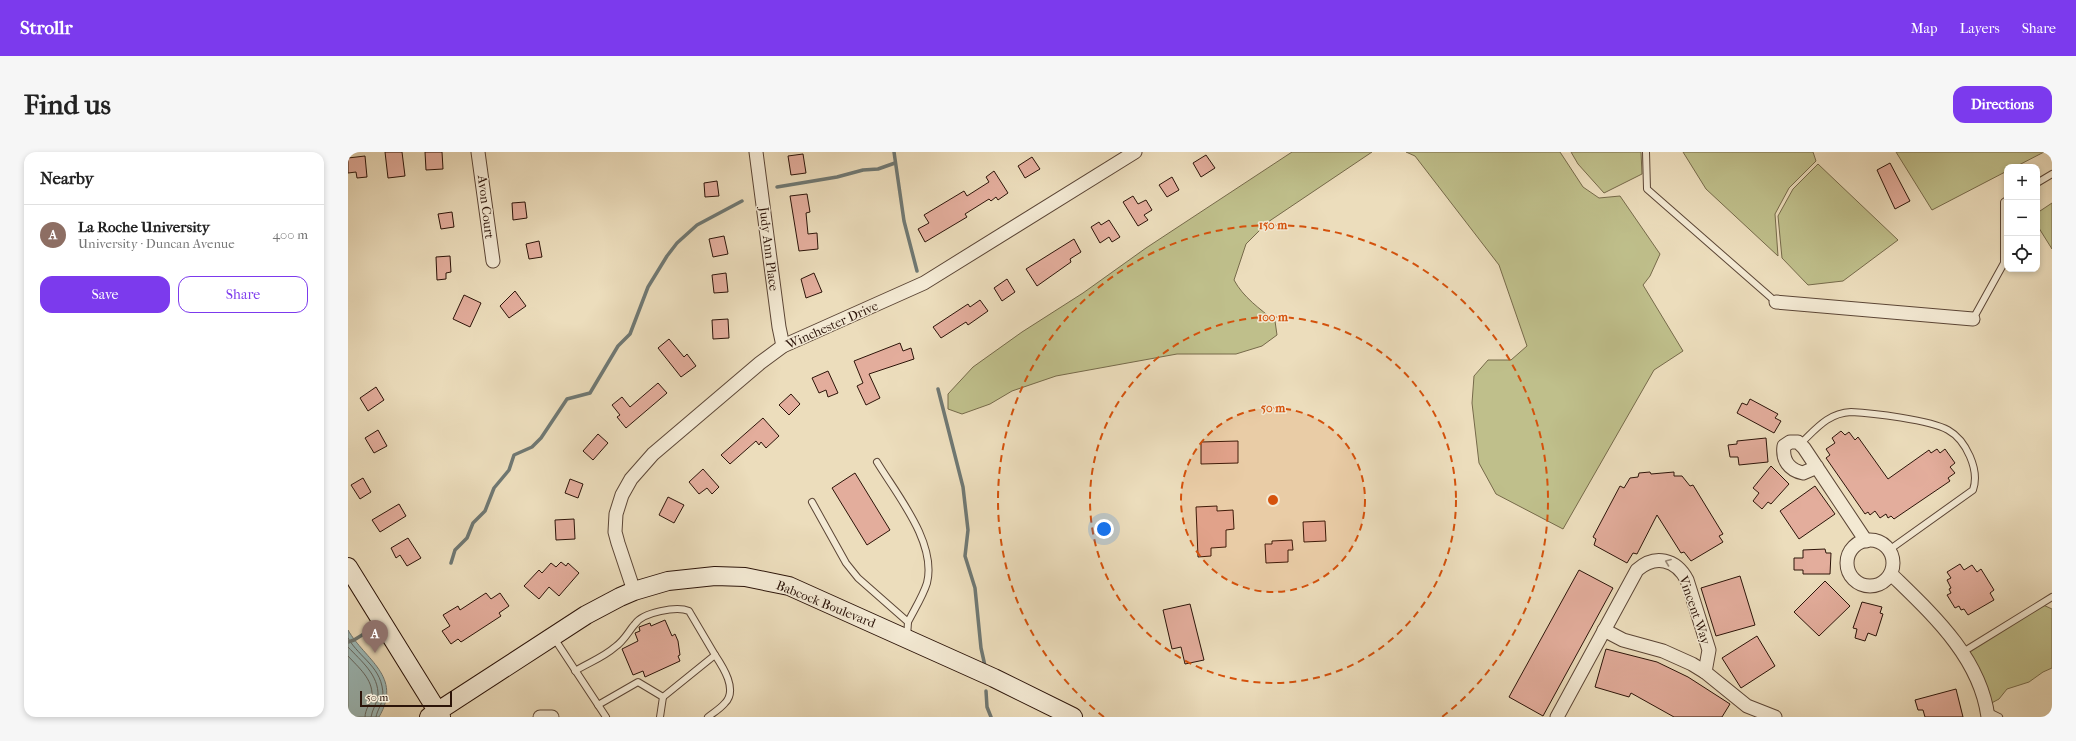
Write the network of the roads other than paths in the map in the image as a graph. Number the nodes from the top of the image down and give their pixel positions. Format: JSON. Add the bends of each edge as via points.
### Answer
{"nodes":[{"id":1,"x":478,"y":152,"type":"edge"},
{"id":2,"x":756,"y":152,"type":"edge"},
{"id":3,"x":1135,"y":152,"type":"edge"},
{"id":4,"x":1646,"y":152,"type":"edge"},
{"id":5,"x":2052,"y":174,"type":"edge"},
{"id":6,"x":2040,"y":181,"type":"edge"},
{"id":7,"x":2004,"y":236,"type":"edge"},
{"id":8,"x":493,"y":261,"type":"dead end"},
{"id":9,"x":1776,"y":302,"type":"joint"},
{"id":10,"x":1973,"y":319,"type":"joint"},
{"id":11,"x":783,"y":346,"type":"junction"},
{"id":12,"x":1800,"y":444,"type":"junction"},
{"id":13,"x":877,"y":462,"type":"dead end"},
{"id":14,"x":1817,"y":467,"type":"junction"},
{"id":15,"x":812,"y":502,"type":"dead end"},
{"id":16,"x":1866,"y":541,"type":"junction"},
{"id":17,"x":1889,"y":550,"type":"junction"},
{"id":18,"x":348,"y":567,"type":"edge"},
{"id":19,"x":1891,"y":574,"type":"junction"},
{"id":20,"x":634,"y":591,"type":"junction"},
{"id":21,"x":2052,"y":597,"type":"edge"},
{"id":22,"x":907,"y":630,"type":"junction"},
{"id":23,"x":1604,"y":630,"type":"junction"},
{"id":24,"x":553,"y":637,"type":"junction"},
{"id":25,"x":1962,"y":652,"type":"junction"},
{"id":26,"x":715,"y":655,"type":"junction"},
{"id":27,"x":575,"y":671,"type":"junction"},
{"id":28,"x":1705,"y":672,"type":"junction"},
{"id":29,"x":663,"y":697,"type":"junction"},
{"id":30,"x":598,"y":705,"type":"junction"},
{"id":31,"x":1988,"y":714,"type":"edge"},
{"id":32,"x":436,"y":715,"type":"edge"},
{"id":33,"x":1766,"y":716,"type":"edge"},
{"id":34,"x":540,"y":717,"type":"edge"},
{"id":35,"x":552,"y":717,"type":"edge"},
{"id":36,"x":606,"y":717,"type":"edge"},
{"id":37,"x":660,"y":717,"type":"edge"},
{"id":38,"x":708,"y":717,"type":"edge"},
{"id":39,"x":1072,"y":717,"type":"edge"},
{"id":40,"x":1557,"y":717,"type":"edge"},
{"id":41,"x":1999,"y":717,"type":"edge"}],
"edges":[{"from":1,"to":8,"type":"street","name":"Avon Court"},
{"from":2,"to":11,"type":"street","name":"Judy Ann Place","via":[[778,326]]},
{"from":3,"to":11,"type":"street","name":"Winchester Drive","via":[[924,283]]},
{"from":4,"to":9,"type":"lane","via":[[1647,189]]},
{"from":5,"to":6,"type":"lane"},
{"from":7,"to":10,"type":"lane","via":[[2004,263]]},
{"from":9,"to":10,"type":"street"},
{"from":11,"to":20,"type":"street","name":"Winchester Drive","via":[[653,454],[631,479],[619,503],[615,522],[618,543]]},
{"from":12,"to":14,"type":"street"},
{"from":12,"to":14,"type":"street","via":[[1790,442],[1784,446],[1785,462],[1797,472],[1803,473]]},
{"from":12,"to":17,"type":"lane","via":[[1824,420],[1841,412],[1933,424],[1949,430],[1956,436],[1971,457],[1974,466],[1976,484],[1973,490]]},
{"from":13,"to":22,"type":"lane","via":[[921,535],[927,556],[926,584]]},
{"from":14,"to":16,"type":"street"},
{"from":15,"to":22,"type":"lane","via":[[846,563]]},
{"from":16,"to":17,"type":"street","via":[[1878,542]]},
{"from":16,"to":19,"type":"street","via":[[1856,545],[1848,558],[1849,572],[1853,579],[1866,586],[1874,586],[1881,584]]},
{"from":17,"to":19,"type":"street","via":[[1893,559]]},
{"from":18,"to":32,"type":"street"},
{"from":19,"to":25,"type":"street"},
{"from":20,"to":22,"type":"street","name":"Babcock Boulevard","via":[[703,576],[745,577],[802,591]]},
{"from":20,"to":24,"type":"street","name":"Babcock Boulevard","via":[[602,605]]},
{"from":21,"to":25,"type":"lane"},
{"from":22,"to":39,"type":"street","name":"Babcock Boulevard"},
{"from":23,"to":28,"type":"street","via":[[1623,640],[1663,651]]},
{"from":28,"to":23,"type":"street","name":"Vincent Way","one_way":true,"via":[[1707,644],[1687,580],[1670,562],[1653,560],[1637,570]]},
{"from":23,"to":40,"type":"street","name":"Vincent Way"},
{"from":24,"to":27,"type":"lane"},
{"from":24,"to":32,"type":"street","name":"Babcock Boulevard"},
{"from":25,"to":31,"type":"street","via":[[1980,686]]},
{"from":26,"to":27,"type":"lane","via":[[689,611],[683,608],[665,610],[639,619],[615,648]]},
{"from":26,"to":29,"type":"lane"},
{"from":26,"to":38,"type":"lane","via":[[723,666],[730,687],[730,696]]},
{"from":27,"to":30,"type":"lane"},
{"from":28,"to":33,"type":"street","via":[[1747,706]]},
{"from":29,"to":30,"type":"lane","via":[[638,682]]},
{"from":29,"to":37,"type":"lane"},
{"from":30,"to":36,"type":"lane"},
{"from":31,"to":41,"type":"lane"},
{"from":34,"to":35,"type":"street"}]}
